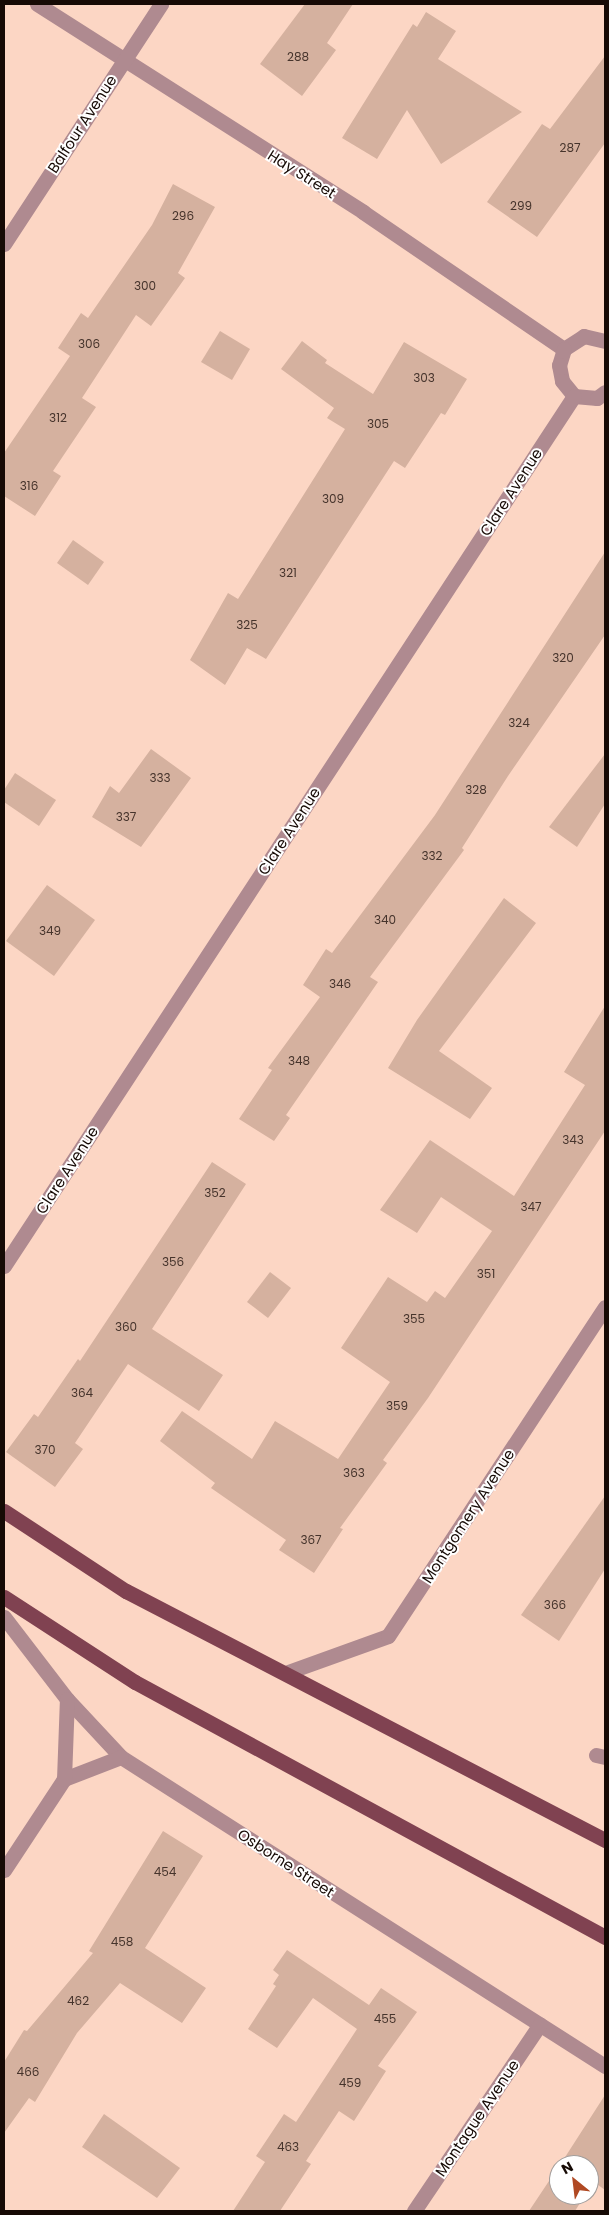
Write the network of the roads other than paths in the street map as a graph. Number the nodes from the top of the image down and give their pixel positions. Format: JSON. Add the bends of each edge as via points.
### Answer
{"nodes":[{"id":1,"x":37,"y":4,"type":"edge"},
{"id":2,"x":161,"y":4,"type":"edge"},
{"id":3,"x":124,"y":60,"type":"junction"},
{"id":4,"x":4,"y":244,"type":"edge"},
{"id":5,"x":605,"y":341,"type":"edge"},
{"id":6,"x":564,"y":349,"type":"junction"},
{"id":7,"x":605,"y":392,"type":"edge"},
{"id":8,"x":574,"y":396,"type":"junction"},
{"id":9,"x":4,"y":1266,"type":"edge"},
{"id":10,"x":605,"y":1307,"type":"edge"},
{"id":11,"x":4,"y":1510,"type":"edge"},
{"id":12,"x":4,"y":1596,"type":"edge"},
{"id":13,"x":4,"y":1617,"type":"edge"},
{"id":14,"x":288,"y":1672,"type":"junction"},
{"id":15,"x":67,"y":1699,"type":"junction"},
{"id":16,"x":121,"y":1757,"type":"junction"},
{"id":17,"x":64,"y":1779,"type":"junction"},
{"id":18,"x":605,"y":1840,"type":"edge"},
{"id":19,"x":4,"y":1870,"type":"edge"},
{"id":20,"x":605,"y":1936,"type":"edge"},
{"id":21,"x":540,"y":2024,"type":"junction"},
{"id":22,"x":605,"y":2066,"type":"edge"},
{"id":23,"x":414,"y":2211,"type":"edge"}],
"edges":[{"from":1,"to":3,"type":"street","name":"Hay Street"},
{"from":2,"to":3,"type":"street","name":"Balfour Avenue"},
{"from":3,"to":4,"type":"street","name":"Balfour Avenue"},
{"from":3,"to":6,"type":"street","name":"Hay Street","via":[[363,212]]},
{"from":5,"to":6,"type":"street","via":[[584,336]]},
{"from":6,"to":8,"type":"street","via":[[559,365],[562,381]]},
{"from":7,"to":8,"type":"street","via":[[597,398]]},
{"from":8,"to":9,"type":"street","name":"Clare Avenue"},
{"from":10,"to":14,"type":"street","name":"Montgomery Avenue","via":[[388,1636]]},
{"from":11,"to":14,"type":"main road","via":[[126,1591]]},
{"from":12,"to":20,"type":"main road","via":[[135,1682]]},
{"from":13,"to":15,"type":"street","name":"Osborne Street"},
{"from":14,"to":18,"type":"main road"},
{"from":15,"to":16,"type":"street","name":"Osborne Street"},
{"from":15,"to":17,"type":"street"},
{"from":16,"to":17,"type":"street"},
{"from":16,"to":21,"type":"street","name":"Osborne Street"},
{"from":17,"to":19,"type":"street"},
{"from":21,"to":22,"type":"street","name":"Osborne Street"},
{"from":21,"to":23,"type":"street","name":"Montague Avenue"}]}
